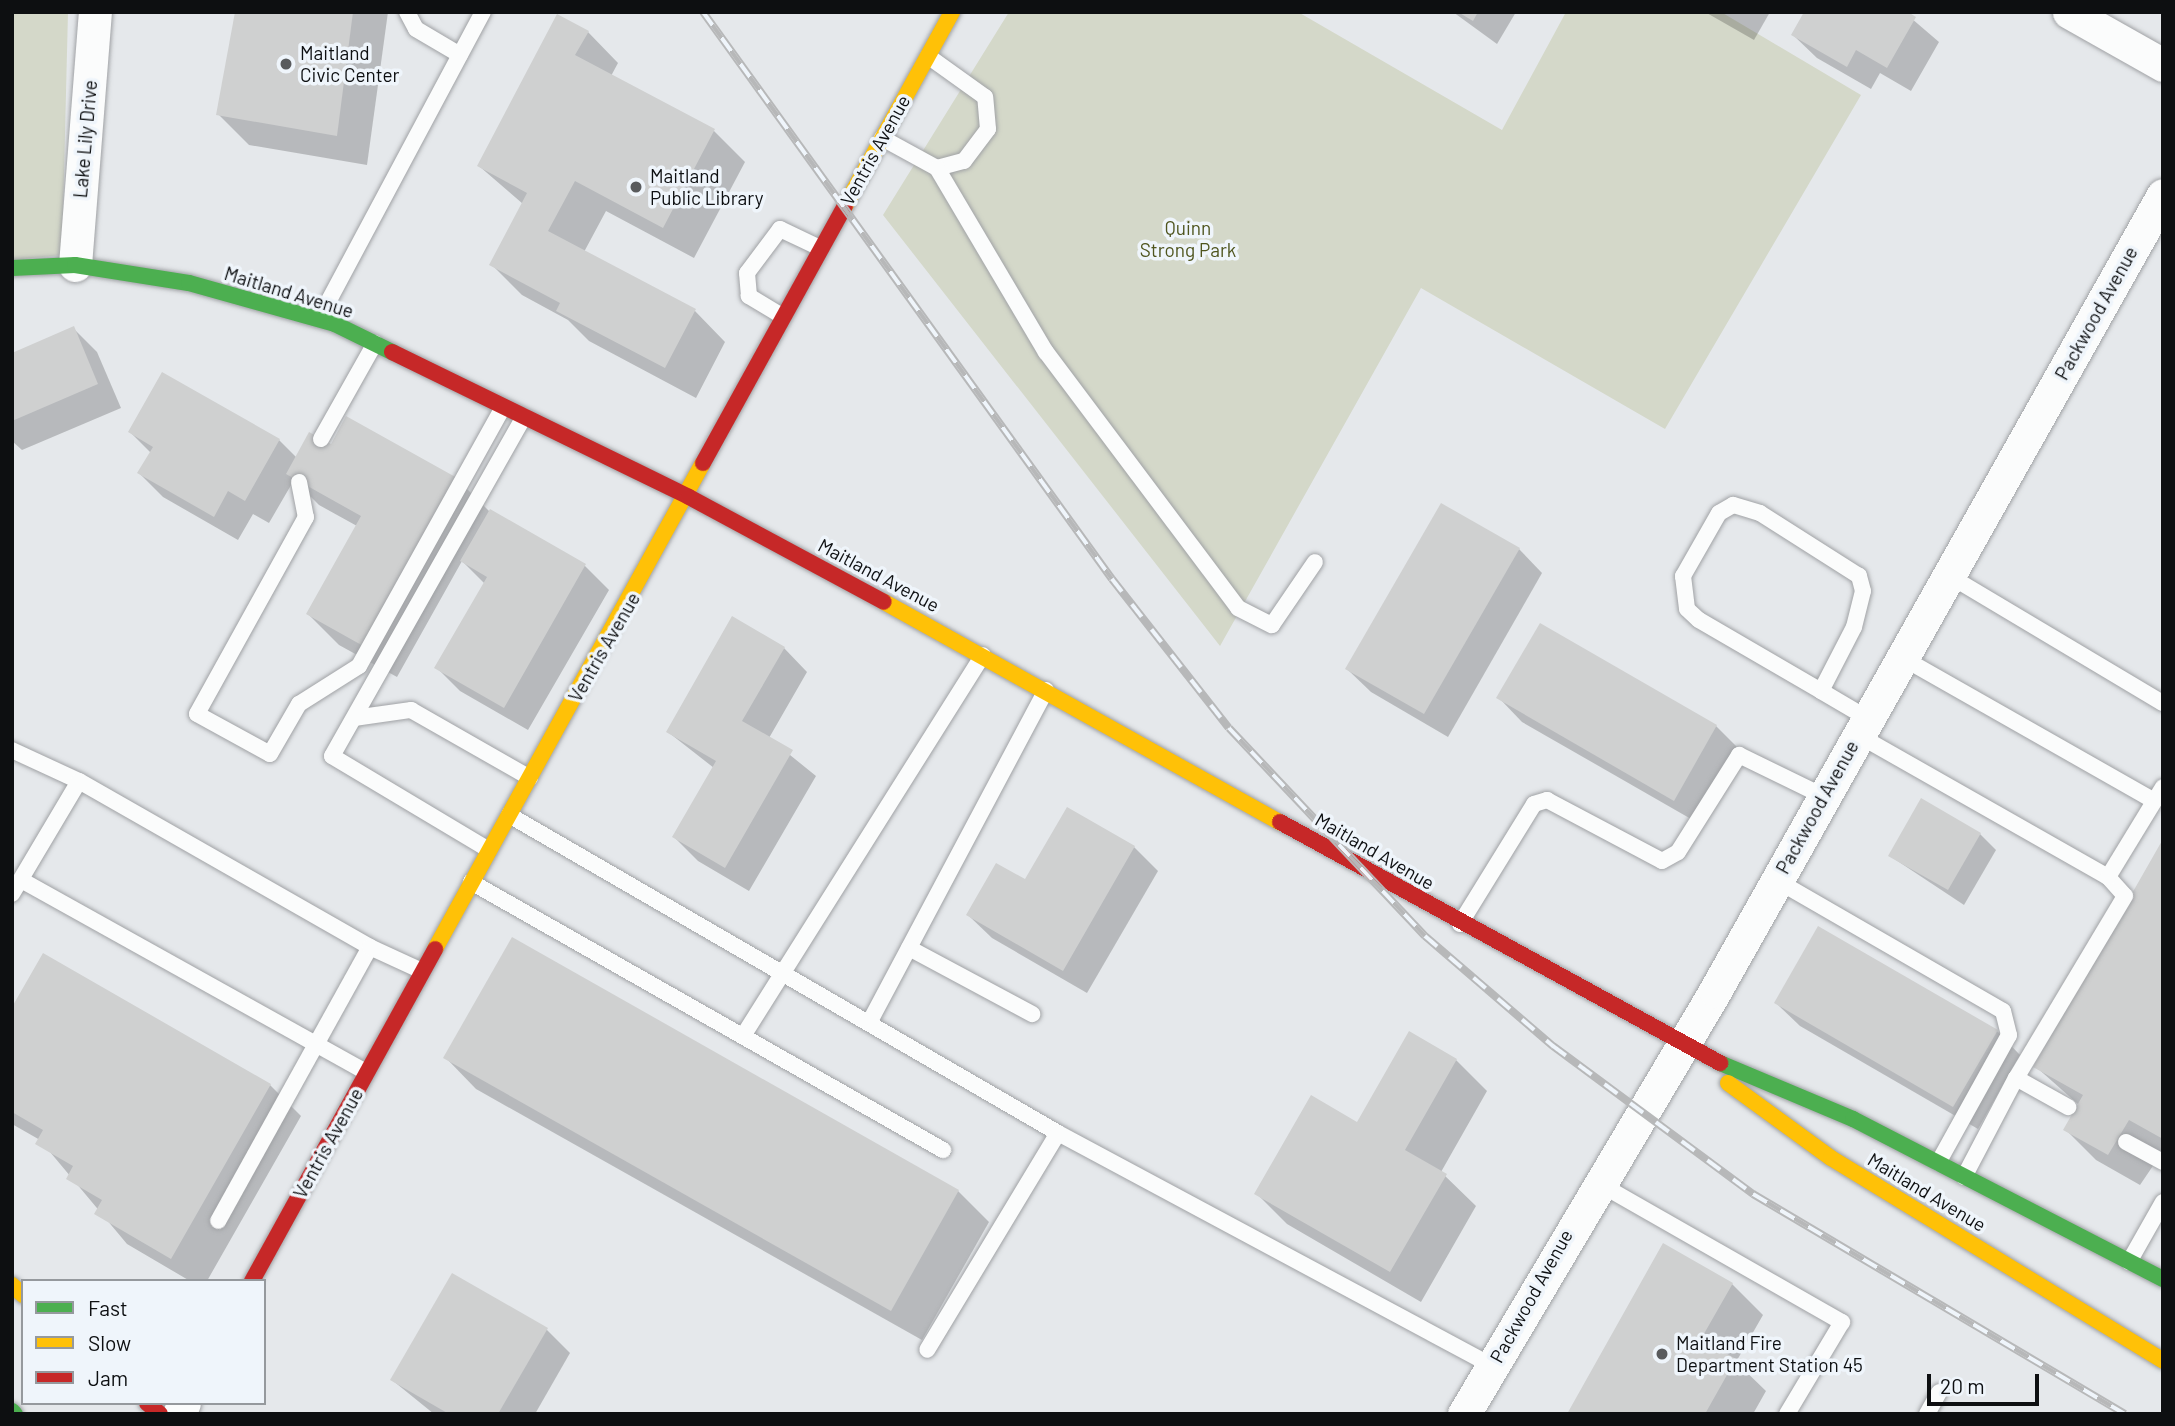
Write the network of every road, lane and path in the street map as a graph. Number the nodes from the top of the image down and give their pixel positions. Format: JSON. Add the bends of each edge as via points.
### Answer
{"nodes":[{"id":1,"x":95,"y":12,"type":"edge"},
{"id":2,"x":407,"y":12,"type":"edge"},
{"id":3,"x":483,"y":12,"type":"edge"},
{"id":4,"x":952,"y":12,"type":"edge"},
{"id":5,"x":2069,"y":12,"type":"edge"},
{"id":6,"x":460,"y":55,"type":"junction"},
{"id":7,"x":928,"y":56,"type":"junction"},
{"id":8,"x":2163,"y":65,"type":"edge"},
{"id":9,"x":882,"y":138,"type":"junction"},
{"id":10,"x":937,"y":168,"type":"junction"},
{"id":11,"x":2163,"y":195,"type":"edge"},
{"id":12,"x":820,"y":248,"type":"junction"},
{"id":13,"x":75,"y":265,"type":"junction"},
{"id":14,"x":12,"y":268,"type":"edge"},
{"id":15,"x":782,"y":316,"type":"junction"},
{"id":16,"x":319,"y":319,"type":"junction"},
{"id":17,"x":374,"y":343,"type":"junction"},
{"id":18,"x":503,"y":407,"type":"junction"},
{"id":19,"x":524,"y":416,"type":"junction"},
{"id":20,"x":321,"y":439,"type":"dead end"},
{"id":21,"x":299,"y":482,"type":"dead end"},
{"id":22,"x":689,"y":497,"type":"junction"},
{"id":23,"x":1315,"y":562,"type":"dead end"},
{"id":24,"x":1948,"y":575,"type":"junction"},
{"id":25,"x":983,"y":655,"type":"junction"},
{"id":26,"x":1901,"y":657,"type":"junction"},
{"id":27,"x":1046,"y":690,"type":"junction"},
{"id":28,"x":1821,"y":691,"type":"junction"},
{"id":29,"x":2163,"y":703,"type":"edge"},
{"id":30,"x":354,"y":718,"type":"junction"},
{"id":31,"x":1862,"y":726,"type":"junction"},
{"id":32,"x":12,"y":750,"type":"edge"},
{"id":33,"x":530,"y":778,"type":"junction"},
{"id":34,"x":79,"y":781,"type":"junction"},
{"id":35,"x":2159,"y":794,"type":"edge"},
{"id":36,"x":1823,"y":796,"type":"junction"},
{"id":37,"x":509,"y":815,"type":"junction"},
{"id":38,"x":489,"y":850,"type":"junction"},
{"id":39,"x":2108,"y":877,"type":"junction"},
{"id":40,"x":1776,"y":880,"type":"junction"},
{"id":41,"x":471,"y":882,"type":"junction"},
{"id":42,"x":16,"y":887,"type":"edge"},
{"id":43,"x":1460,"y":924,"type":"junction"},
{"id":44,"x":370,"y":947,"type":"junction"},
{"id":45,"x":909,"y":948,"type":"junction"},
{"id":46,"x":422,"y":971,"type":"junction"},
{"id":47,"x":780,"y":972,"type":"junction"},
{"id":48,"x":1032,"y":1014,"type":"dead end"},
{"id":49,"x":869,"y":1023,"type":"junction"},
{"id":50,"x":743,"y":1036,"type":"junction"},
{"id":51,"x":1679,"y":1046,"type":"junction"},
{"id":52,"x":320,"y":1047,"type":"junction"},
{"id":53,"x":366,"y":1072,"type":"junction"},
{"id":54,"x":2016,"y":1078,"type":"junction"},
{"id":55,"x":2068,"y":1107,"type":"dead end"},
{"id":56,"x":1058,"y":1133,"type":"junction"},
{"id":57,"x":2126,"y":1142,"type":"dead end"},
{"id":58,"x":943,"y":1150,"type":"dead end"},
{"id":59,"x":2163,"y":1162,"type":"edge"},
{"id":60,"x":1938,"y":1163,"type":"junction"},
{"id":61,"x":1964,"y":1177,"type":"junction"},
{"id":62,"x":1596,"y":1182,"type":"junction"},
{"id":63,"x":2163,"y":1202,"type":"edge"},
{"id":64,"x":218,"y":1221,"type":"dead end"},
{"id":65,"x":2129,"y":1262,"type":"junction"},
{"id":66,"x":252,"y":1279,"type":"edge"},
{"id":67,"x":2163,"y":1279,"type":"edge"},
{"id":68,"x":927,"y":1350,"type":"dead end"},
{"id":69,"x":2161,"y":1355,"type":"edge"},
{"id":70,"x":1492,"y":1366,"type":"junction"},
{"id":71,"x":1939,"y":1392,"type":"dead end"},
{"id":72,"x":1464,"y":1414,"type":"edge"},
{"id":73,"x":1787,"y":1414,"type":"edge"},
{"id":74,"x":1927,"y":1414,"type":"edge"}],
"edges":[{"from":1,"to":13,"type":"street","name":"Lake Lily Drive"},
{"from":2,"to":6,"type":"lane","via":[[416,29]]},
{"from":3,"to":6,"type":"lane"},
{"from":4,"to":7,"type":"main road","name":"Ventris Avenue"},
{"from":5,"to":8,"type":"street"},
{"from":6,"to":16,"type":"lane"},
{"from":7,"to":9,"type":"main road","name":"Ventris Avenue"},
{"from":7,"to":10,"type":"lane","via":[[972,82],[989,114],[978,147],[964,161]]},
{"from":9,"to":10,"type":"lane"},
{"from":9,"to":12,"type":"main road","name":"Ventris Avenue"},
{"from":10,"to":23,"type":"lane","via":[[1046,352],[1238,608],[1272,625]]},
{"from":11,"to":24,"type":"street","name":"Packwood Avenue"},
{"from":12,"to":15,"type":"main road","name":"Ventris Avenue"},
{"from":12,"to":15,"type":"lane","via":[[780,229],[747,273],[749,296]]},
{"from":13,"to":14,"type":"main road","name":"Maitland Avenue"},
{"from":13,"to":16,"type":"main road","name":"Maitland Avenue","via":[[189,283]]},
{"from":15,"to":22,"type":"main road","name":"Ventris Avenue"},
{"from":16,"to":17,"type":"main road","name":"Maitland Avenue"},
{"from":17,"to":18,"type":"main road","name":"Maitland Avenue"},
{"from":17,"to":20,"type":"lane"},
{"from":18,"to":19,"type":"main road","name":"Maitland Avenue"},
{"from":18,"to":21,"type":"lane","via":[[359,666],[299,704],[270,754],[197,714],[306,517]]},
{"from":19,"to":22,"type":"main road","name":"Maitland Avenue"},
{"from":19,"to":30,"type":"lane"},
{"from":22,"to":25,"type":"main road","name":"Maitland Avenue"},
{"from":22,"to":33,"type":"main road","name":"Ventris Avenue"},
{"from":24,"to":26,"type":"street","name":"Packwood Avenue"},
{"from":24,"to":29,"type":"lane"},
{"from":25,"to":27,"type":"main road","name":"Maitland Avenue"},
{"from":25,"to":47,"type":"lane"},
{"from":26,"to":31,"type":"street","name":"Packwood Avenue"},
{"from":26,"to":35,"type":"lane"},
{"from":27,"to":43,"type":"main road","name":"Maitland Avenue"},
{"from":27,"to":45,"type":"lane"},
{"from":28,"to":28,"type":"lane","via":[[1687,608],[1684,576],[1719,513],[1733,505],[1760,513],[1859,576],[1863,592],[1854,627]]},
{"from":28,"to":31,"type":"lane"},
{"from":30,"to":33,"type":"lane","via":[[411,710]]},
{"from":30,"to":38,"type":"lane","via":[[332,756]]},
{"from":31,"to":36,"type":"street","name":"Packwood Avenue"},
{"from":31,"to":39,"type":"lane"},
{"from":32,"to":34,"type":"lane"},
{"from":33,"to":37,"type":"main road","name":"Ventris Avenue"},
{"from":34,"to":42,"type":"lane"},
{"from":34,"to":44,"type":"lane"},
{"from":35,"to":39,"type":"lane"},
{"from":36,"to":40,"type":"street","name":"Packwood Avenue"},
{"from":36,"to":43,"type":"lane","via":[[1739,755],[1678,852],[1662,861],[1547,800],[1534,804]]},
{"from":37,"to":38,"type":"main road","name":"Ventris Avenue"},
{"from":37,"to":47,"type":"lane"},
{"from":38,"to":41,"type":"main road","name":"Ventris Avenue"},
{"from":39,"to":54,"type":"lane","via":[[2125,896]]},
{"from":40,"to":51,"type":"street","name":"Packwood Avenue"},
{"from":40,"to":60,"type":"lane","via":[[2003,1011],[2009,1035]]},
{"from":41,"to":46,"type":"main road","name":"Ventris Avenue"},
{"from":41,"to":50,"type":"lane"},
{"from":42,"to":52,"type":"lane"},
{"from":43,"to":51,"type":"main road","name":"Maitland Avenue"},
{"from":44,"to":46,"type":"lane"},
{"from":44,"to":52,"type":"lane"},
{"from":45,"to":48,"type":"lane"},
{"from":45,"to":49,"type":"lane"},
{"from":46,"to":53,"type":"main road","name":"Ventris Avenue"},
{"from":47,"to":49,"type":"lane"},
{"from":47,"to":50,"type":"lane"},
{"from":49,"to":56,"type":"lane"},
{"from":50,"to":58,"type":"lane"},
{"from":51,"to":60,"type":"main road","name":"Maitland Avenue","via":[[1853,1119]]},
{"from":51,"to":62,"type":"street","name":"Packwood Avenue"},
{"from":51,"to":69,"type":"main road","name":"Maitland Avenue","via":[[1831,1158]]},
{"from":52,"to":53,"type":"lane"},
{"from":52,"to":64,"type":"lane"},
{"from":53,"to":66,"type":"main road","name":"Ventris Avenue"},
{"from":54,"to":55,"type":"lane"},
{"from":54,"to":61,"type":"lane"},
{"from":56,"to":68,"type":"lane"},
{"from":56,"to":70,"type":"lane"},
{"from":57,"to":59,"type":"lane"},
{"from":60,"to":61,"type":"main road","name":"Maitland Avenue"},
{"from":61,"to":65,"type":"main road","name":"Maitland Avenue"},
{"from":62,"to":70,"type":"street","name":"Packwood Avenue"},
{"from":62,"to":73,"type":"lane","via":[[1842,1321]]},
{"from":63,"to":65,"type":"lane"},
{"from":65,"to":67,"type":"main road","name":"Maitland Avenue"},
{"from":70,"to":72,"type":"street","name":"Packwood Avenue"},
{"from":71,"to":74,"type":"lane"}]}
